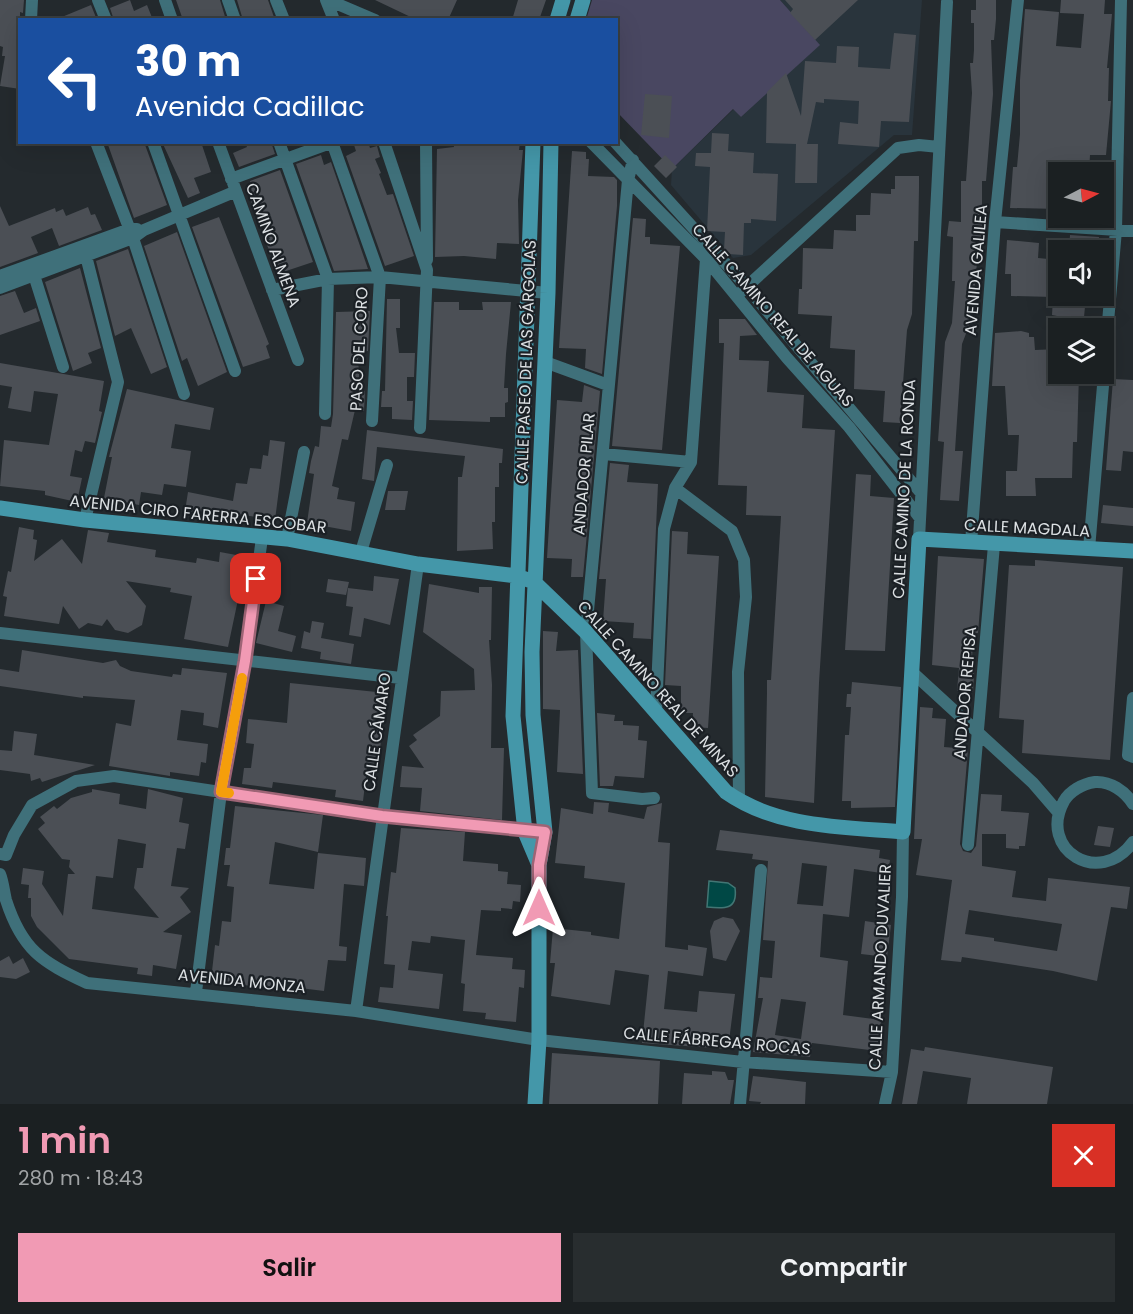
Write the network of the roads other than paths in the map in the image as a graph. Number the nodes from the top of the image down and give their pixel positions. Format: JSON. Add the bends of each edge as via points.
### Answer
{"nodes":[{"id":1,"x":32,"y":0,"type":"edge"},
{"id":2,"x":98,"y":0,"type":"edge"},
{"id":3,"x":165,"y":0,"type":"edge"},
{"id":4,"x":228,"y":0,"type":"edge"},
{"id":5,"x":276,"y":0,"type":"edge"},
{"id":6,"x":327,"y":0,"type":"edge"},
{"id":7,"x":563,"y":0,"type":"edge"},
{"id":8,"x":583,"y":0,"type":"edge"},
{"id":9,"x":1018,"y":0,"type":"edge"},
{"id":10,"x":1121,"y":0,"type":"edge"},
{"id":11,"x":947,"y":2,"type":"dead end"},
{"id":12,"x":31,"y":18,"type":"edge"},
{"id":13,"x":105,"y":18,"type":"edge"},
{"id":14,"x":171,"y":18,"type":"edge"},
{"id":15,"x":234,"y":18,"type":"edge"},
{"id":16,"x":283,"y":18,"type":"edge"},
{"id":17,"x":333,"y":18,"type":"edge"},
{"id":18,"x":370,"y":18,"type":"edge"},
{"id":19,"x":558,"y":18,"type":"edge"},
{"id":20,"x":578,"y":18,"type":"edge"},
{"id":21,"x":97,"y":144,"type":"edge"},
{"id":22,"x":154,"y":144,"type":"edge"},
{"id":23,"x":219,"y":144,"type":"edge"},
{"id":24,"x":280,"y":144,"type":"edge"},
{"id":25,"x":329,"y":144,"type":"edge"},
{"id":26,"x":332,"y":144,"type":"edge"},
{"id":27,"x":385,"y":144,"type":"edge"},
{"id":28,"x":426,"y":144,"type":"edge"},
{"id":29,"x":533,"y":144,"type":"edge"},
{"id":30,"x":550,"y":144,"type":"edge"},
{"id":31,"x":593,"y":144,"type":"edge"},
{"id":32,"x":617,"y":144,"type":"edge"},
{"id":33,"x":939,"y":147,"type":"junction"},
{"id":34,"x":285,"y":159,"type":"junction"},
{"id":35,"x":633,"y":160,"type":"junction"},
{"id":36,"x":231,"y":179,"type":"junction"},
{"id":37,"x":628,"y":180,"type":"junction"},
{"id":38,"x":234,"y":192,"type":"junction"},
{"id":39,"x":180,"y":214,"type":"junction"},
{"id":40,"x":995,"y":222,"type":"junction"},
{"id":41,"x":1116,"y":230,"type":"junction"},
{"id":42,"x":1133,"y":231,"type":"edge"},
{"id":43,"x":132,"y":233,"type":"junction"},
{"id":44,"x":711,"y":247,"type":"junction"},
{"id":45,"x":86,"y":255,"type":"junction"},
{"id":46,"x":706,"y":259,"type":"junction"},
{"id":47,"x":34,"y":275,"type":"junction"},
{"id":48,"x":427,"y":275,"type":"junction"},
{"id":49,"x":0,"y":276,"type":"edge"},
{"id":50,"x":380,"y":277,"type":"junction"},
{"id":51,"x":328,"y":279,"type":"junction"},
{"id":52,"x":747,"y":287,"type":"junction"},
{"id":53,"x":0,"y":288,"type":"edge"},
{"id":54,"x":272,"y":290,"type":"junction"},
{"id":55,"x":527,"y":290,"type":"junction"},
{"id":56,"x":548,"y":293,"type":"junction"},
{"id":57,"x":736,"y":296,"type":"junction"},
{"id":58,"x":1108,"y":318,"type":"edge"},
{"id":59,"x":298,"y":360,"type":"dead end"},
{"id":60,"x":545,"y":362,"type":"junction"},
{"id":61,"x":63,"y":367,"type":"dead end"},
{"id":62,"x":235,"y":371,"type":"dead end"},
{"id":63,"x":1103,"y":384,"type":"edge"},
{"id":64,"x":608,"y":385,"type":"junction"},
{"id":65,"x":184,"y":394,"type":"dead end"},
{"id":66,"x":325,"y":414,"type":"dead end"},
{"id":67,"x":372,"y":421,"type":"dead end"},
{"id":68,"x":420,"y":428,"type":"dead end"},
{"id":69,"x":304,"y":452,"type":"dead end"},
{"id":70,"x":603,"y":454,"type":"junction"},
{"id":71,"x":691,"y":462,"type":"junction"},
{"id":72,"x":387,"y":465,"type":"dead end"},
{"id":73,"x":675,"y":488,"type":"junction"},
{"id":74,"x":921,"y":493,"type":"junction"},
{"id":75,"x":0,"y":508,"type":"edge"},
{"id":76,"x":920,"y":518,"type":"junction"},
{"id":77,"x":85,"y":520,"type":"junction"},
{"id":78,"x":262,"y":538,"type":"junction"},
{"id":79,"x":919,"y":538,"type":"junction"},
{"id":80,"x":286,"y":539,"type":"junction"},
{"id":81,"x":971,"y":543,"type":"junction"},
{"id":82,"x":994,"y":545,"type":"junction"},
{"id":83,"x":1089,"y":549,"type":"junction"},
{"id":84,"x":1133,"y":551,"type":"edge"},
{"id":85,"x":361,"y":552,"type":"junction"},
{"id":86,"x":418,"y":564,"type":"junction"},
{"id":87,"x":517,"y":576,"type":"junction"},
{"id":88,"x":534,"y":582,"type":"junction"},
{"id":89,"x":586,"y":632,"type":"junction"},
{"id":90,"x":0,"y":633,"type":"edge"},
{"id":91,"x":245,"y":661,"type":"junction"},
{"id":92,"x":912,"y":672,"type":"junction"},
{"id":93,"x":401,"y":678,"type":"junction"},
{"id":94,"x":1133,"y":698,"type":"edge"},
{"id":95,"x":656,"y":712,"type":"junction"},
{"id":96,"x":978,"y":734,"type":"junction"},
{"id":97,"x":1133,"y":757,"type":"edge"},
{"id":98,"x":221,"y":792,"type":"junction"},
{"id":99,"x":654,"y":798,"type":"dead end"},
{"id":100,"x":739,"y":801,"type":"junction"},
{"id":101,"x":1133,"y":804,"type":"edge"},
{"id":102,"x":1058,"y":812,"type":"junction"},
{"id":103,"x":382,"y":816,"type":"junction"},
{"id":104,"x":525,"y":832,"type":"junction"},
{"id":105,"x":545,"y":832,"type":"junction"},
{"id":106,"x":903,"y":832,"type":"junction"},
{"id":107,"x":1133,"y":842,"type":"edge"},
{"id":108,"x":968,"y":845,"type":"dead end"},
{"id":109,"x":3,"y":854,"type":"edge"},
{"id":110,"x":539,"y":865,"type":"junction"},
{"id":111,"x":761,"y":870,"type":"dead end"},
{"id":112,"x":0,"y":874,"type":"edge"},
{"id":113,"x":196,"y":992,"type":"junction"},
{"id":114,"x":356,"y":1011,"type":"junction"},
{"id":115,"x":539,"y":1040,"type":"junction"},
{"id":116,"x":743,"y":1062,"type":"junction"},
{"id":117,"x":892,"y":1072,"type":"junction"},
{"id":118,"x":535,"y":1104,"type":"edge"},
{"id":119,"x":740,"y":1104,"type":"edge"},
{"id":120,"x":885,"y":1104,"type":"edge"}],
"edges":[{"from":1,"to":12,"type":"street"},
{"from":2,"to":13,"type":"street"},
{"from":3,"to":14,"type":"street"},
{"from":4,"to":15,"type":"street"},
{"from":5,"to":16,"type":"street"},
{"from":6,"to":17,"type":"street"},
{"from":6,"to":18,"type":"street"},
{"from":7,"to":19,"type":"street"},
{"from":8,"to":20,"type":"street"},
{"from":9,"to":40,"type":"street","name":"AVENIDA GALILEA"},
{"from":10,"to":41,"type":"street"},
{"from":11,"to":33,"type":"street","name":"CALLE CAMINO DE LA RONDA"},
{"from":21,"to":43,"type":"street"},
{"from":22,"to":39,"type":"street"},
{"from":23,"to":36,"type":"street","name":"CAMINO ALMENA"},
{"from":24,"to":34,"type":"street"},
{"from":25,"to":34,"type":"street"},
{"from":26,"to":50,"type":"street","name":"PASO DEL CORO"},
{"from":27,"to":48,"type":"street"},
{"from":28,"to":48,"type":"street"},
{"from":29,"to":55,"type":"street","name":"CALLE PASEO DE LAS GÁRGOLAS"},
{"from":30,"to":56,"type":"street","name":"CALLE PASEO DE LAS GÁRGOLAS"},
{"from":31,"to":37,"type":"street","name":"CALLE CAMINO REAL DE AGUAS"},
{"from":32,"to":35,"type":"street","name":"CALLE CAMINO REAL DE AGUAS"},
{"from":33,"to":52,"type":"street","via":[[898,148]]},
{"from":33,"to":74,"type":"street","name":"CALLE CAMINO DE LA RONDA"},
{"from":34,"to":36,"type":"street"},
{"from":34,"to":51,"type":"street"},
{"from":35,"to":37,"type":"street","name":"ANDADOR PILAR"},
{"from":35,"to":44,"type":"street","name":"CALLE CAMINO REAL DE AGUAS"},
{"from":36,"to":38,"type":"street","name":"CAMINO ALMENA"},
{"from":37,"to":46,"type":"street","name":"CALLE CAMINO REAL DE AGUAS"},
{"from":37,"to":64,"type":"street","name":"ANDADOR PILAR"},
{"from":38,"to":39,"type":"street"},
{"from":38,"to":54,"type":"street","name":"CAMINO ALMENA"},
{"from":39,"to":43,"type":"street"},
{"from":39,"to":62,"type":"street"},
{"from":40,"to":41,"type":"street"},
{"from":40,"to":81,"type":"street","name":"AVENIDA GALILEA"},
{"from":41,"to":42,"type":"street"},
{"from":41,"to":58,"type":"street"},
{"from":43,"to":45,"type":"street"},
{"from":43,"to":49,"type":"street"},
{"from":43,"to":65,"type":"street"},
{"from":44,"to":46,"type":"street"},
{"from":44,"to":52,"type":"street","name":"CALLE CAMINO REAL DE AGUAS"},
{"from":45,"to":47,"type":"street"},
{"from":45,"to":77,"type":"street","via":[[118,382]]},
{"from":46,"to":57,"type":"street","name":"CALLE CAMINO REAL DE AGUAS"},
{"from":46,"to":71,"type":"street"},
{"from":47,"to":53,"type":"street"},
{"from":47,"to":61,"type":"street"},
{"from":48,"to":50,"type":"street"},
{"from":48,"to":55,"type":"street"},
{"from":48,"to":68,"type":"street"},
{"from":50,"to":51,"type":"street"},
{"from":50,"to":67,"type":"street","name":"PASO DEL CORO"},
{"from":51,"to":54,"type":"street"},
{"from":51,"to":66,"type":"street"},
{"from":52,"to":57,"type":"street"},
{"from":52,"to":74,"type":"street","name":"CALLE CAMINO REAL DE AGUAS"},
{"from":54,"to":59,"type":"street","name":"CAMINO ALMENA"},
{"from":55,"to":56,"type":"street"},
{"from":55,"to":87,"type":"street","name":"CALLE PASEO DE LAS GÁRGOLAS"},
{"from":56,"to":60,"type":"street","name":"CALLE PASEO DE LAS GÁRGOLAS"},
{"from":57,"to":76,"type":"street","name":"CALLE CAMINO REAL DE AGUAS","via":[[849,427]]},
{"from":60,"to":64,"type":"street"},
{"from":60,"to":88,"type":"street","name":"CALLE PASEO DE LAS GÁRGOLAS"},
{"from":63,"to":83,"type":"street"},
{"from":64,"to":70,"type":"street","name":"ANDADOR PILAR"},
{"from":69,"to":80,"type":"street"},
{"from":70,"to":71,"type":"street"},
{"from":70,"to":89,"type":"street","name":"ANDADOR PILAR"},
{"from":71,"to":73,"type":"street"},
{"from":72,"to":85,"type":"street"},
{"from":73,"to":95,"type":"street","via":[[664,529]]},
{"from":73,"to":100,"type":"street","via":[[732,531],[744,560],[746,597],[738,672]]},
{"from":74,"to":76,"type":"street","name":"CALLE CAMINO DE LA RONDA"},
{"from":75,"to":77,"type":"street","name":"AVENIDA CIRO FARERRA ESCOBAR"},
{"from":76,"to":79,"type":"street","name":"CALLE CAMINO DE LA RONDA"},
{"from":77,"to":78,"type":"street","name":"AVENIDA CIRO FARERRA ESCOBAR"},
{"from":78,"to":80,"type":"street","name":"AVENIDA CIRO FARERRA ESCOBAR"},
{"from":78,"to":91,"type":"street"},
{"from":79,"to":81,"type":"street","name":"CALLE MAGDALA"},
{"from":79,"to":92,"type":"street","name":"CALLE CAMINO DE LA RONDA"},
{"from":80,"to":85,"type":"street","name":"AVENIDA CIRO FARERRA ESCOBAR"},
{"from":81,"to":82,"type":"street","name":"CALLE MAGDALA"},
{"from":82,"to":83,"type":"street","name":"CALLE MAGDALA"},
{"from":82,"to":96,"type":"street","name":"ANDADOR REPISA"},
{"from":83,"to":84,"type":"street","name":"CALLE MAGDALA"},
{"from":85,"to":86,"type":"street","name":"AVENIDA CIRO FARERRA ESCOBAR"},
{"from":86,"to":87,"type":"street","name":"AVENIDA CIRO FARERRA ESCOBAR"},
{"from":86,"to":93,"type":"street","name":"CALLE CÁMARO"},
{"from":87,"to":88,"type":"street","name":"AVENIDA CIRO FARERRA ESCOBAR"},
{"from":87,"to":104,"type":"street","name":"CALLE PASEO DE LAS GÁRGOLAS","via":[[513,716]]},
{"from":88,"to":89,"type":"street","name":"CALLE CAMINO REAL DE MINAS"},
{"from":88,"to":105,"type":"street","name":"CALLE PASEO DE LAS GÁRGOLAS","via":[[533,715]]},
{"from":89,"to":95,"type":"street","name":"CALLE CAMINO REAL DE MINAS"},
{"from":89,"to":99,"type":"street","name":"ANDADOR PILAR","via":[[592,793]]},
{"from":90,"to":91,"type":"street"},
{"from":91,"to":93,"type":"street"},
{"from":91,"to":98,"type":"street"},
{"from":92,"to":96,"type":"street"},
{"from":92,"to":106,"type":"street","name":"CALLE CAMINO DE LA RONDA"},
{"from":93,"to":103,"type":"street","name":"CALLE CÁMARO"},
{"from":94,"to":97,"type":"street","via":[[1128,755]]},
{"from":95,"to":100,"type":"street","name":"CALLE CAMINO REAL DE MINAS","via":[[726,792]]},
{"from":96,"to":102,"type":"street","via":[[1033,783]]},
{"from":96,"to":108,"type":"street","name":"ANDADOR REPISA"},
{"from":98,"to":103,"type":"street"},
{"from":98,"to":109,"type":"street","via":[[114,776],[76,781],[32,805]]},
{"from":98,"to":113,"type":"street"},
{"from":100,"to":106,"type":"street","name":"CALLE CAMINO REAL DE MINAS","via":[[802,823]]},
{"from":101,"to":102,"type":"street","via":[[1120,789],[1095,782],[1078,787]]},
{"from":102,"to":107,"type":"street","via":[[1059,835],[1065,847],[1088,863],[1111,861],[1124,854]]},
{"from":103,"to":104,"type":"street"},
{"from":103,"to":114,"type":"street","name":"CALLE CÁMARO"},
{"from":104,"to":105,"type":"street"},
{"from":104,"to":110,"type":"street","name":"CALLE PASEO DE LAS GÁRGOLAS"},
{"from":105,"to":110,"type":"street","name":"CALLE PASEO DE LAS GÁRGOLAS"},
{"from":106,"to":117,"type":"street","name":"CALLE ARMANDO DUVALIER"},
{"from":110,"to":115,"type":"street"},
{"from":111,"to":116,"type":"street"},
{"from":112,"to":113,"type":"street","name":"AVENIDA MONZA","via":[[23,940],[49,965],[87,983]]},
{"from":113,"to":114,"type":"street","name":"AVENIDA MONZA"},
{"from":114,"to":115,"type":"street","name":"AVENIDA MONZA"},
{"from":115,"to":116,"type":"street","name":"CALLE FÁBREGAS ROCAS"},
{"from":115,"to":118,"type":"street"},
{"from":116,"to":117,"type":"street","name":"CALLE FÁBREGAS ROCAS"},
{"from":116,"to":119,"type":"street"},
{"from":117,"to":120,"type":"street","name":"CALLE ARMANDO DUVALIER"}]}
